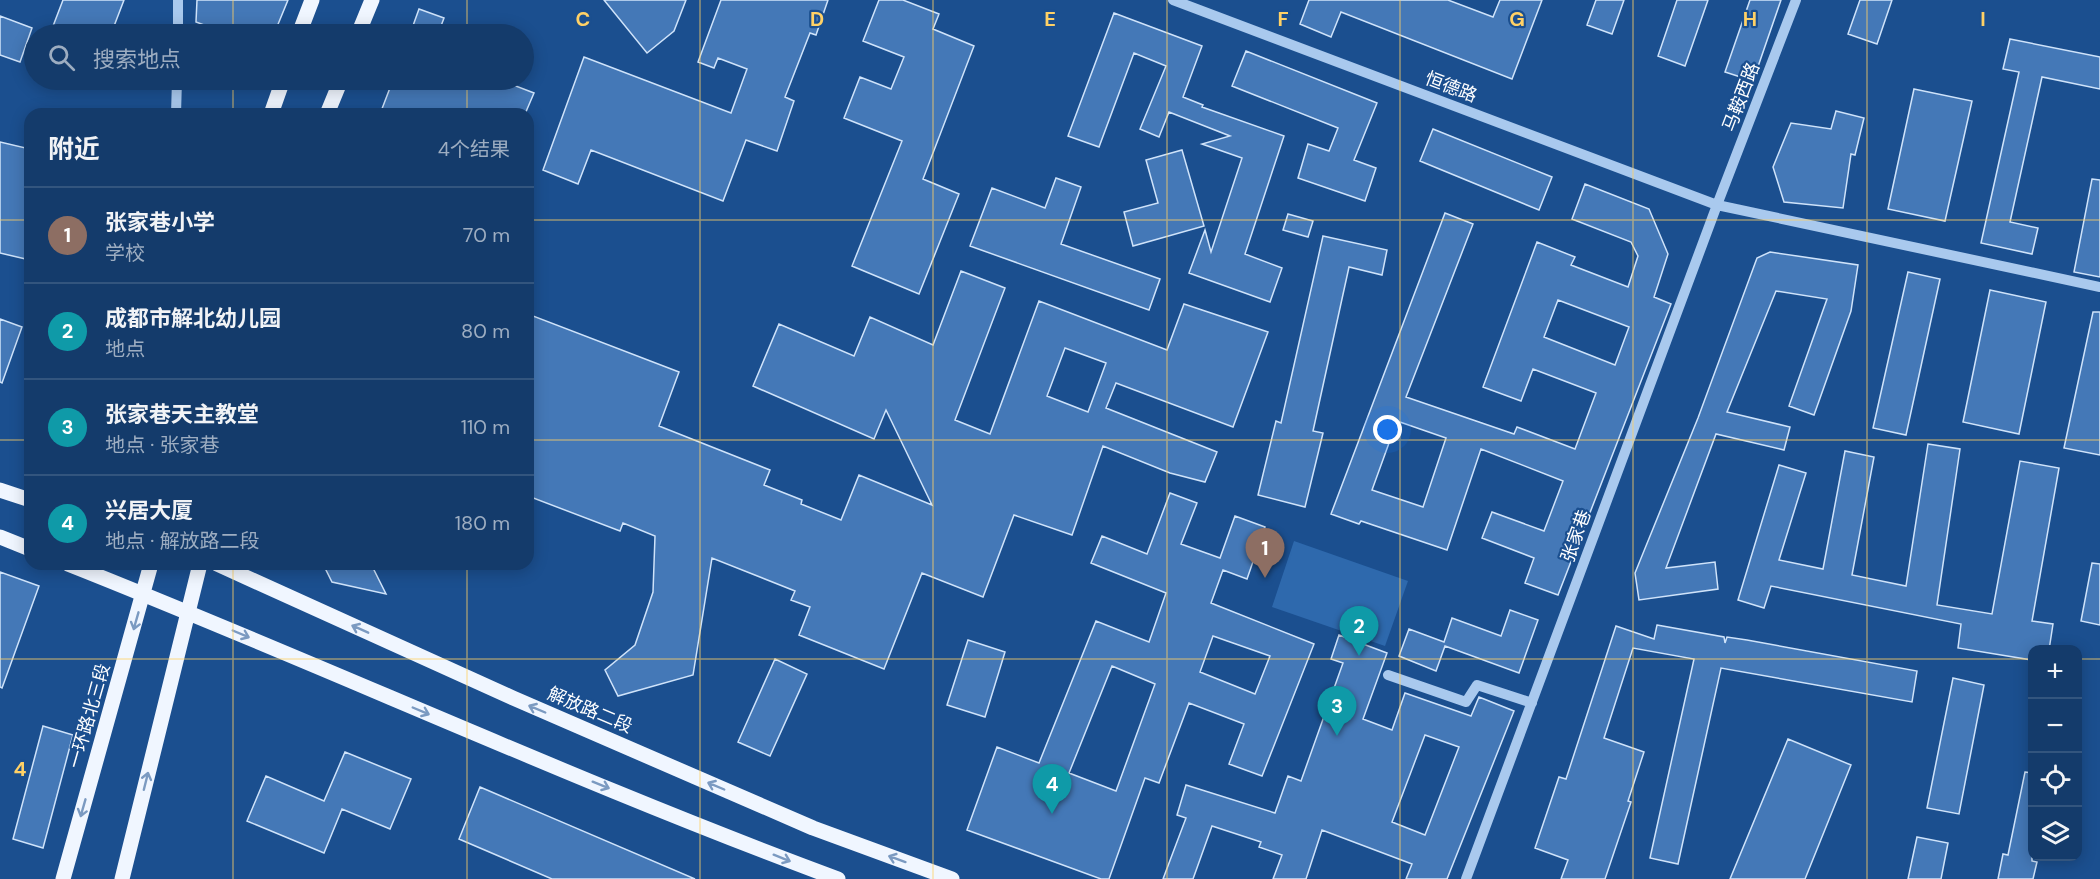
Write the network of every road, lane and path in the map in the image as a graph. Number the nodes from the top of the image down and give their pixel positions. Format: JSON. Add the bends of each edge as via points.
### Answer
{"nodes":[{"id":1,"x":178,"y":0,"type":"edge"},
{"id":2,"x":312,"y":0,"type":"edge"},
{"id":3,"x":372,"y":0,"type":"edge"},
{"id":4,"x":1173,"y":0,"type":"edge"},
{"id":5,"x":1796,"y":0,"type":"edge"},
{"id":6,"x":178,"y":24,"type":"edge"},
{"id":7,"x":303,"y":24,"type":"edge"},
{"id":8,"x":362,"y":24,"type":"edge"},
{"id":9,"x":177,"y":90,"type":"edge"},
{"id":10,"x":279,"y":90,"type":"edge"},
{"id":11,"x":337,"y":90,"type":"edge"},
{"id":12,"x":176,"y":108,"type":"edge"},
{"id":13,"x":273,"y":108,"type":"edge"},
{"id":14,"x":329,"y":108,"type":"edge"},
{"id":15,"x":1717,"y":205,"type":"junction"},
{"id":16,"x":2100,"y":287,"type":"edge"},
{"id":17,"x":0,"y":490,"type":"edge"},
{"id":18,"x":24,"y":498,"type":"edge"},
{"id":19,"x":0,"y":537,"type":"edge"},
{"id":20,"x":24,"y":547,"type":"edge"},
{"id":21,"x":83,"y":570,"type":"edge"},
{"id":22,"x":149,"y":570,"type":"edge"},
{"id":23,"x":198,"y":570,"type":"edge"},
{"id":24,"x":230,"y":570,"type":"edge"},
{"id":25,"x":143,"y":594,"type":"junction"},
{"id":26,"x":188,"y":611,"type":"junction"},
{"id":27,"x":1388,"y":675,"type":"dead end"},
{"id":28,"x":1532,"y":703,"type":"junction"},
{"id":29,"x":63,"y":879,"type":"edge"},
{"id":30,"x":122,"y":879,"type":"edge"},
{"id":31,"x":838,"y":879,"type":"edge"},
{"id":32,"x":952,"y":879,"type":"edge"},
{"id":33,"x":1466,"y":879,"type":"edge"}],
"edges":[{"from":1,"to":6,"type":"street"},
{"from":2,"to":7,"type":"main road"},
{"from":3,"to":8,"type":"main road"},
{"from":4,"to":15,"type":"street","name":"恒德路"},
{"from":5,"to":15,"type":"street","name":"马鞍西路"},
{"from":9,"to":12,"type":"street"},
{"from":10,"to":13,"type":"main road"},
{"from":11,"to":14,"type":"main road"},
{"from":15,"to":16,"type":"street","name":"恒德路"},
{"from":15,"to":28,"type":"street","name":"张家巷"},
{"from":17,"to":18,"type":"main road"},
{"from":19,"to":20,"type":"main road"},
{"from":21,"to":25,"type":"main road"},
{"from":22,"to":25,"type":"main road","name":"一环路北三段"},
{"from":23,"to":26,"type":"main road"},
{"from":32,"to":24,"type":"main road","name":"解放路二段","one_way":true,"via":[[813,828]]},
{"from":25,"to":26,"type":"main road"},
{"from":25,"to":29,"type":"main road","name":"一环路北三段","one_way":true},
{"from":30,"to":26,"type":"main road","one_way":true},
{"from":26,"to":31,"type":"main road","one_way":true,"via":[[493,742]]},
{"from":27,"to":28,"type":"street","via":[[1466,702],[1478,685]]},
{"from":28,"to":33,"type":"street","name":"张家巷"}]}
